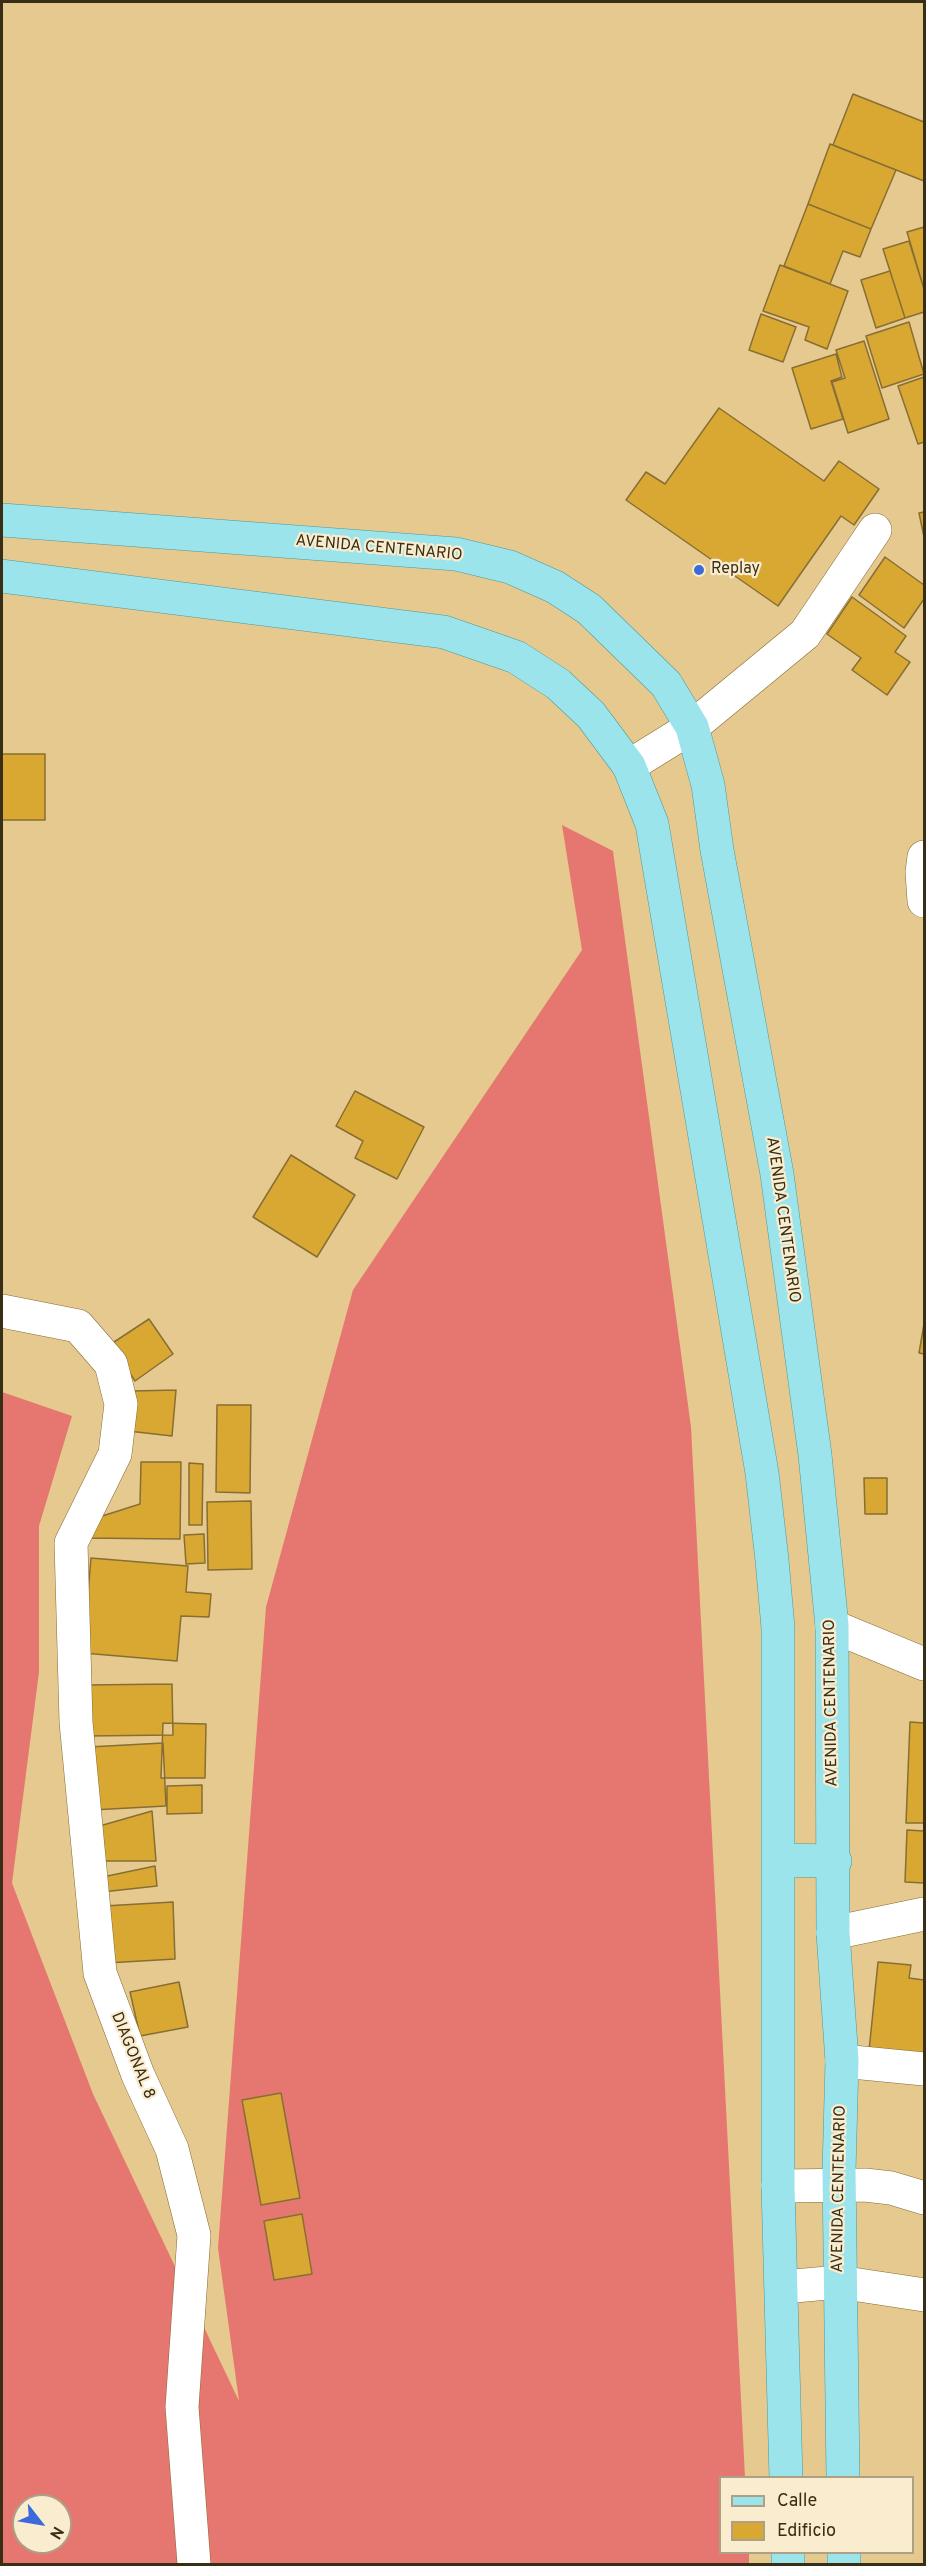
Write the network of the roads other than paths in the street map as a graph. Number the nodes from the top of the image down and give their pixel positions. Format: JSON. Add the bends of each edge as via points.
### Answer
{"nodes":[{"id":1,"x":2,"y":520,"type":"edge"},
{"id":2,"x":875,"y":530,"type":"dead end"},
{"id":3,"x":2,"y":576,"type":"edge"},
{"id":4,"x":692,"y":727,"type":"junction"},
{"id":5,"x":629,"y":766,"type":"junction"},
{"id":6,"x":924,"y":857,"type":"edge"},
{"id":7,"x":924,"y":900,"type":"edge"},
{"id":8,"x":2,"y":1311,"type":"edge"},
{"id":9,"x":832,"y":1626,"type":"junction"},
{"id":10,"x":924,"y":1664,"type":"edge"},
{"id":11,"x":778,"y":1860,"type":"junction"},
{"id":12,"x":835,"y":1861,"type":"junction"},
{"id":13,"x":924,"y":1914,"type":"edge"},
{"id":14,"x":833,"y":1933,"type":"junction"},
{"id":15,"x":842,"y":2061,"type":"junction"},
{"id":16,"x":924,"y":2068,"type":"edge"},
{"id":17,"x":839,"y":2184,"type":"junction"},
{"id":18,"x":778,"y":2186,"type":"junction"},
{"id":19,"x":924,"y":2198,"type":"edge"},
{"id":20,"x":839,"y":2282,"type":"junction"},
{"id":21,"x":783,"y":2287,"type":"junction"},
{"id":22,"x":924,"y":2295,"type":"edge"},
{"id":23,"x":786,"y":2476,"type":"edge"},
{"id":24,"x":843,"y":2476,"type":"edge"},
{"id":25,"x":194,"y":2565,"type":"edge"}],
"edges":[{"from":1,"to":4,"type":"main road","name":"AVENIDA CENTENARIO","via":[[456,554],[510,567],[555,587],[589,609],[666,684]]},
{"from":2,"to":4,"type":"street","via":[[805,634]]},
{"from":3,"to":5,"type":"main road","via":[[444,632],[516,657],[558,684],[591,715]]},
{"from":4,"to":5,"type":"street"},
{"from":4,"to":9,"type":"main road","name":"AVENIDA CENTENARIO","via":[[708,786],[777,1174],[815,1455]]},
{"from":5,"to":11,"type":"main road","via":[[652,824],[762,1473],[778,1628]]},
{"from":6,"to":7,"type":"street"},
{"from":8,"to":25,"type":"street","name":"DIAGONAL 8","via":[[78,1326],[111,1364],[121,1404],[115,1454],[71,1543],[76,1722],[100,1973],[138,2075],[172,2149],[194,2235],[182,2407]]},
{"from":9,"to":10,"type":"street"},
{"from":9,"to":12,"type":"main road","name":"AVENIDA CENTENARIO"},
{"from":11,"to":12,"type":"main road"},
{"from":11,"to":18,"type":"main road"},
{"from":12,"to":14,"type":"main road","name":"AVENIDA CENTENARIO"},
{"from":13,"to":14,"type":"street"},
{"from":14,"to":15,"type":"main road","name":"AVENIDA CENTENARIO"},
{"from":15,"to":16,"type":"street"},
{"from":15,"to":17,"type":"main road","name":"AVENIDA CENTENARIO"},
{"from":17,"to":18,"type":"street"},
{"from":17,"to":19,"type":"street","via":[[891,2188]]},
{"from":17,"to":20,"type":"main road","name":"AVENIDA CENTENARIO"},
{"from":18,"to":21,"type":"main road"},
{"from":20,"to":21,"type":"street"},
{"from":20,"to":22,"type":"street"},
{"from":20,"to":24,"type":"main road","name":"AVENIDA CENTENARIO"},
{"from":21,"to":23,"type":"main road"}]}
